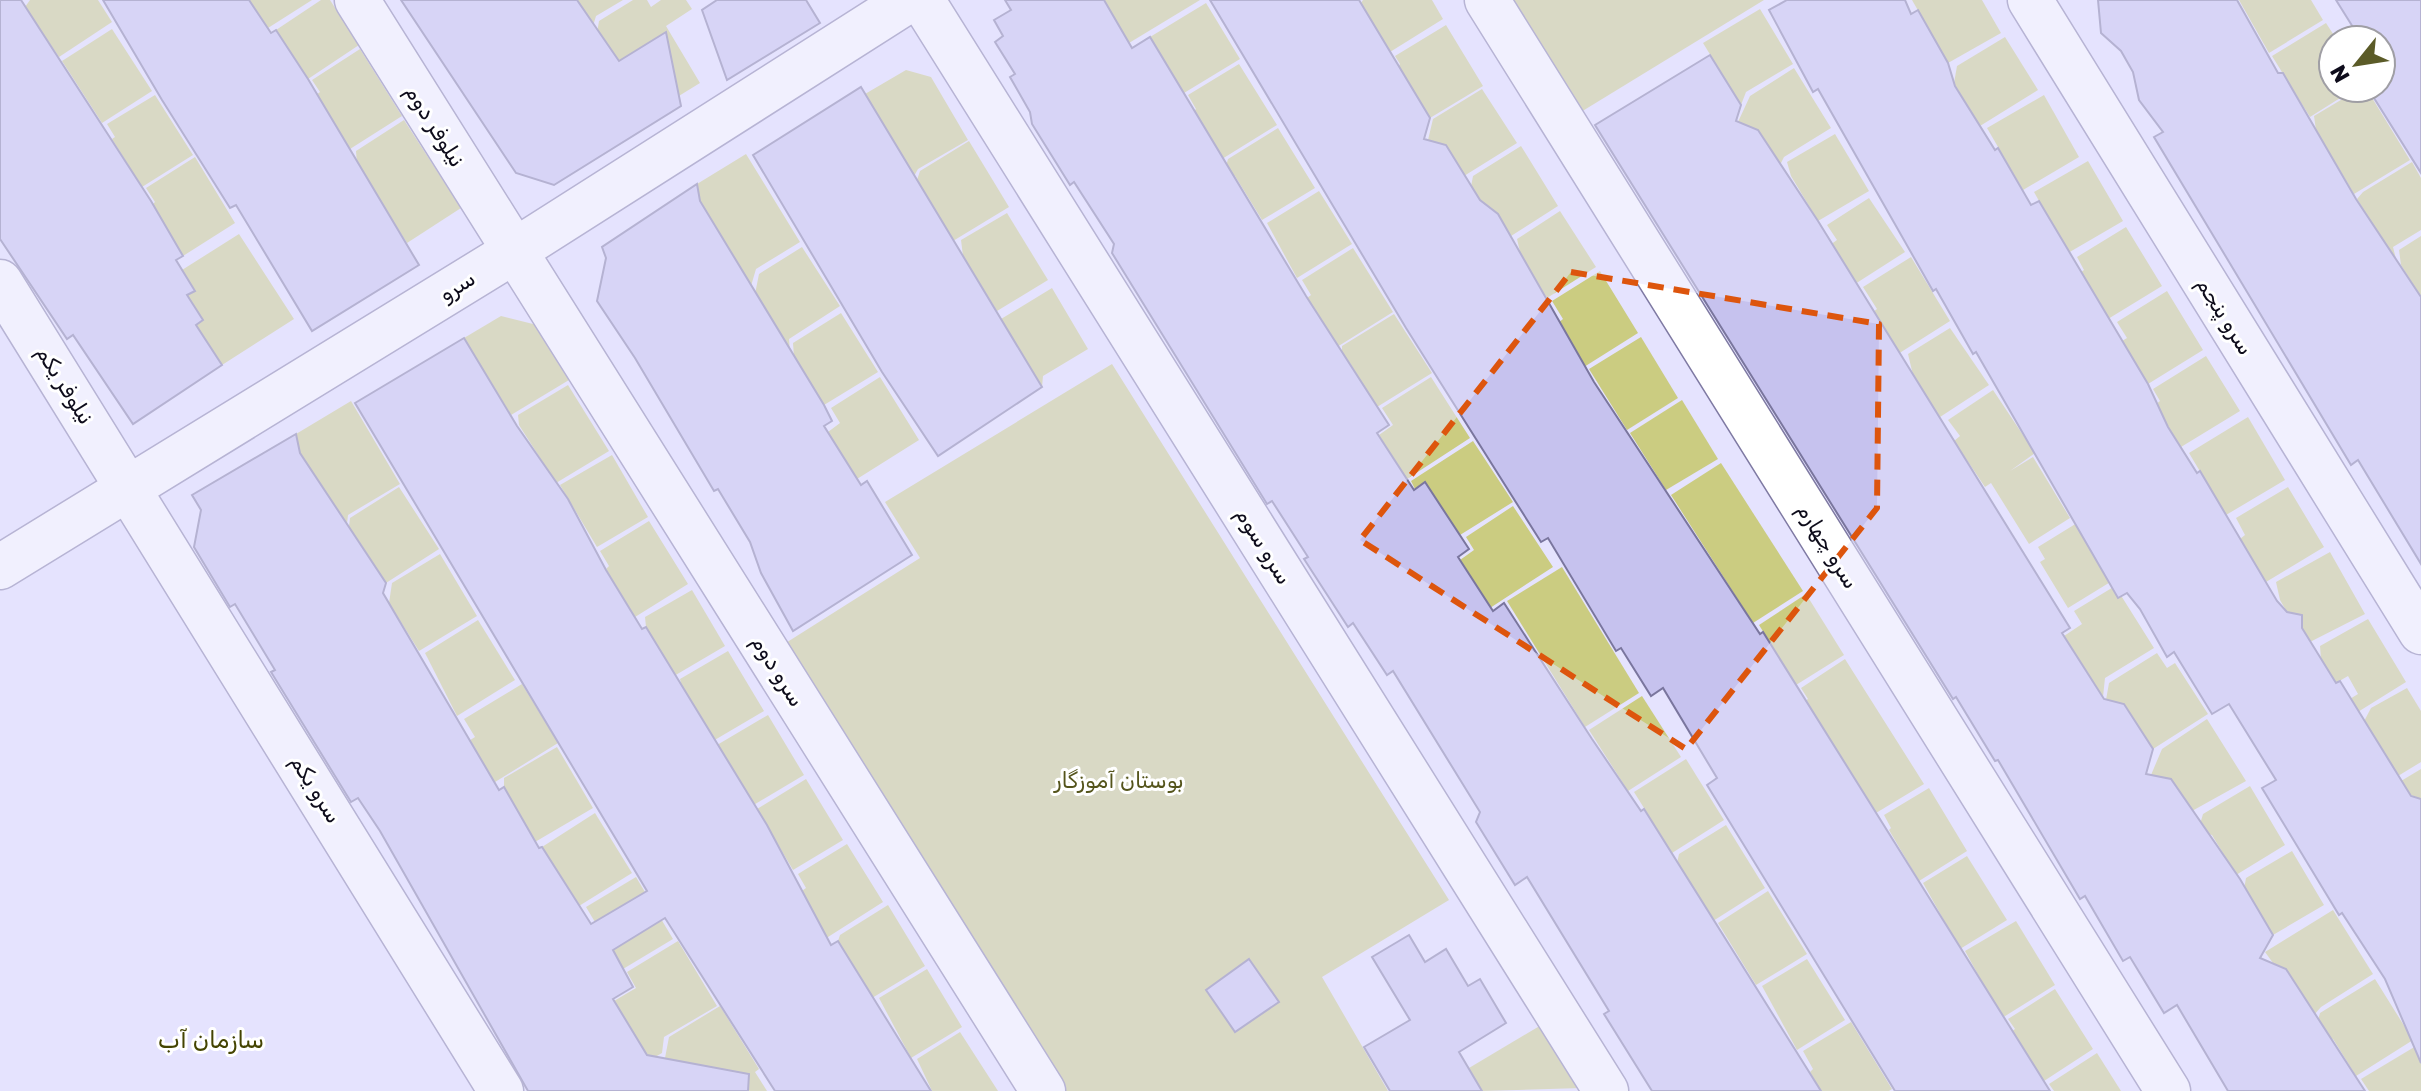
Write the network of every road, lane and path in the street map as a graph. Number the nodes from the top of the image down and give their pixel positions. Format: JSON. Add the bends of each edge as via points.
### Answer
{"nodes":[{"id":1,"x":357,"y":0,"type":"edge"},
{"id":2,"x":909,"y":0,"type":"edge"},
{"id":3,"x":922,"y":0,"type":"edge"},
{"id":4,"x":1487,"y":0,"type":"edge"},
{"id":5,"x":2030,"y":0,"type":"edge"},
{"id":6,"x":513,"y":252,"type":"junction"},
{"id":7,"x":0,"y":282,"type":"edge"},
{"id":8,"x":130,"y":488,"type":"junction"},
{"id":9,"x":0,"y":567,"type":"edge"},
{"id":10,"x":2421,"y":632,"type":"edge"},
{"id":11,"x":501,"y":1091,"type":"edge"},
{"id":12,"x":1043,"y":1091,"type":"edge"},
{"id":13,"x":1606,"y":1091,"type":"edge"},
{"id":14,"x":2168,"y":1091,"type":"edge"}],
"edges":[{"from":1,"to":6,"type":"street","name":"نیلوفر دوم"},
{"from":2,"to":6,"type":"street","name":"سرو"},
{"from":3,"to":13,"type":"street","name":"سرو سوم"},
{"from":4,"to":14,"type":"street","name":"سرو چهارم"},
{"from":5,"to":10,"type":"street","name":"سرو پنجم"},
{"from":6,"to":8,"type":"street","name":"سرو"},
{"from":6,"to":12,"type":"street","name":"سرو دوم"},
{"from":7,"to":8,"type":"street","name":"نیلوفر یکم"},
{"from":8,"to":9,"type":"street","name":"سرو"},
{"from":8,"to":11,"type":"street","name":"سرو یکم"}]}
